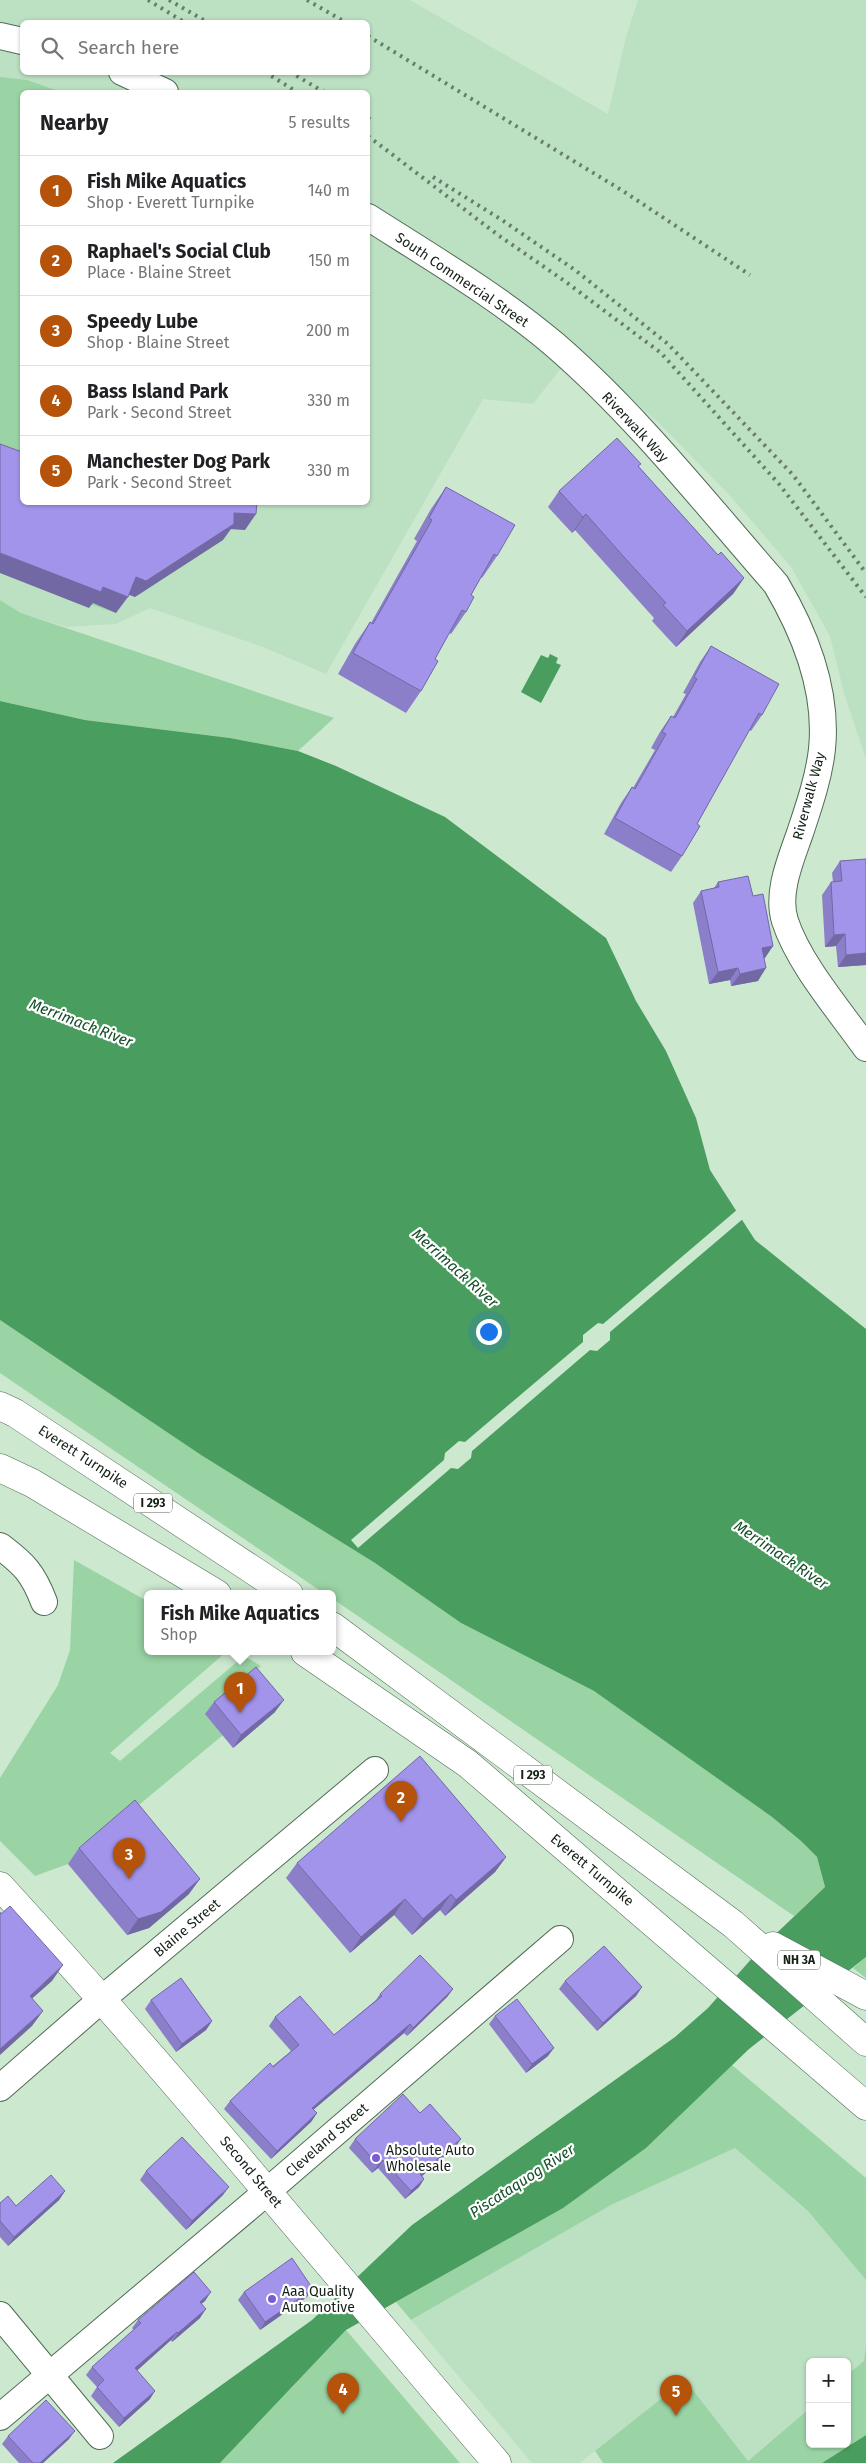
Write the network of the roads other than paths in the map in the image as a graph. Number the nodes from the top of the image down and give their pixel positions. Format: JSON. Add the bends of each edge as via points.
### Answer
{"nodes":[{"id":1,"x":0,"y":36,"type":"edge"},
{"id":2,"x":20,"y":41,"type":"edge"},
{"id":3,"x":128,"y":75,"type":"edge"},
{"id":4,"x":160,"y":90,"type":"edge"},
{"id":5,"x":370,"y":218,"type":"edge"},
{"id":6,"x":555,"y":345,"type":"joint"},
{"id":7,"x":866,"y":1048,"type":"edge"},
{"id":8,"x":5,"y":1408,"type":"edge"},
{"id":9,"x":0,"y":1469,"type":"edge"},
{"id":10,"x":0,"y":1546,"type":"edge"},
{"id":11,"x":210,"y":1590,"type":"edge"},
{"id":12,"x":283,"y":1590,"type":"edge"},
{"id":13,"x":44,"y":1602,"type":"dead end"},
{"id":14,"x":336,"y":1629,"type":"edge"},
{"id":15,"x":309,"y":1655,"type":"edge"},
{"id":16,"x":375,"y":1770,"type":"dead end"},
{"id":17,"x":0,"y":1886,"type":"edge"},
{"id":18,"x":733,"y":1924,"type":"junction"},
{"id":19,"x":560,"y":1939,"type":"dead end"},
{"id":20,"x":866,"y":1996,"type":"edge"},
{"id":21,"x":102,"y":1999,"type":"junction"},
{"id":22,"x":857,"y":2034,"type":"edge"},
{"id":23,"x":0,"y":2088,"type":"edge"},
{"id":24,"x":866,"y":2106,"type":"edge"},
{"id":25,"x":268,"y":2191,"type":"junction"},
{"id":26,"x":0,"y":2315,"type":"edge"},
{"id":27,"x":51,"y":2376,"type":"junction"},
{"id":28,"x":0,"y":2418,"type":"edge"},
{"id":29,"x":100,"y":2436,"type":"dead end"},
{"id":30,"x":497,"y":2463,"type":"edge"}],
"edges":[{"from":1,"to":2,"type":"street"},
{"from":3,"to":4,"type":"street"},
{"from":5,"to":6,"type":"street","name":"South Commercial Street"},
{"from":6,"to":7,"type":"street","name":"Riverwalk Way","via":[[638,428],[776,584],[793,613],[807,645],[818,686],[822,748],[785,884],[784,920],[806,964]]},
{"from":8,"to":12,"type":"main road","name":"Everett Turnpike","number":"I 293"},
{"from":9,"to":11,"type":"main road","via":[[32,1483]]},
{"from":10,"to":13,"type":"street","via":[[20,1561],[35,1580]]},
{"from":14,"to":18,"type":"main road","number":"I 293"},
{"from":15,"to":24,"type":"main road","name":"Everett Turnpike","number":"I 293","via":[[468,1764]]},
{"from":16,"to":21,"type":"street","name":"Blaine Street"},
{"from":17,"to":21,"type":"main road","name":"Second Street"},
{"from":18,"to":20,"type":"main road","number":"NH 3A"},
{"from":18,"to":22,"type":"main road","number":"I 293"},
{"from":19,"to":25,"type":"street","name":"Cleveland Street"},
{"from":21,"to":23,"type":"street","name":"Blaine Street"},
{"from":21,"to":25,"type":"main road","name":"Second Street"},
{"from":25,"to":27,"type":"street","name":"Cleveland Street"},
{"from":25,"to":30,"type":"main road","name":"Second Street"},
{"from":26,"to":27,"type":"street"},
{"from":27,"to":28,"type":"street","name":"Cleveland Street"},
{"from":27,"to":29,"type":"street"}]}
